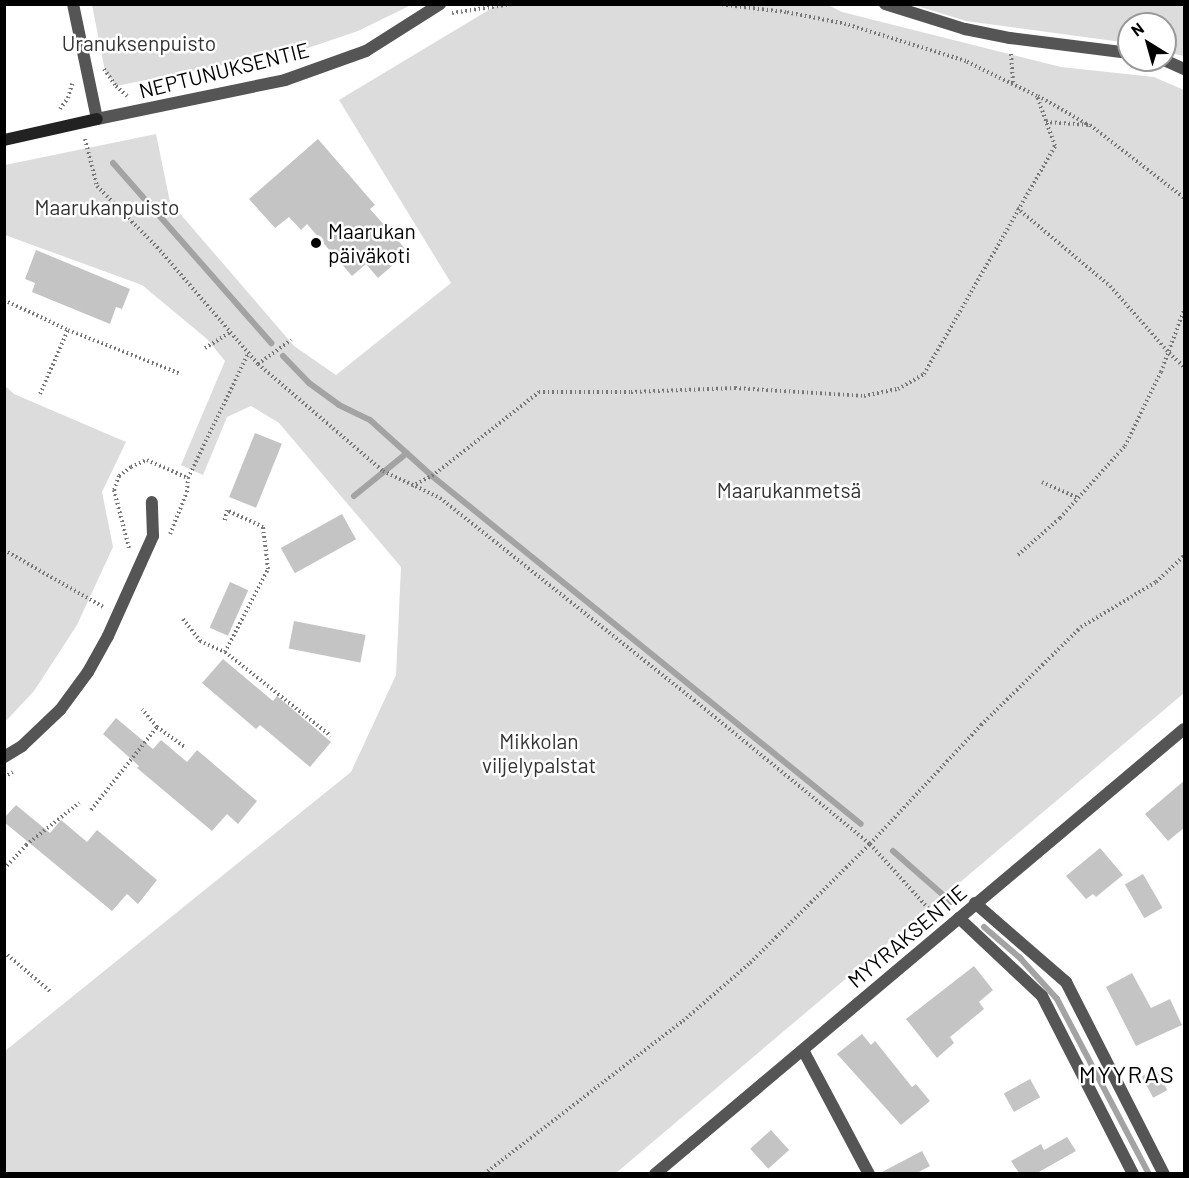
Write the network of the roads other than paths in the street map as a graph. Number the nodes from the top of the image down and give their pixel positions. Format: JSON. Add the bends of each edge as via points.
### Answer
{"nodes":[{"id":1,"x":73,"y":4,"type":"edge"},
{"id":2,"x":440,"y":4,"type":"edge"},
{"id":3,"x":885,"y":4,"type":"edge"},
{"id":4,"x":1117,"y":51,"type":"edge"},
{"id":5,"x":97,"y":119,"type":"junction"},
{"id":6,"x":4,"y":140,"type":"edge"},
{"id":7,"x":152,"y":502,"type":"dead end"},
{"id":8,"x":1185,"y":729,"type":"edge"},
{"id":9,"x":4,"y":757,"type":"edge"},
{"id":10,"x":975,"y":903,"type":"junction"},
{"id":11,"x":959,"y":918,"type":"junction"},
{"id":12,"x":802,"y":1050,"type":"junction"},
{"id":13,"x":655,"y":1173,"type":"edge"},
{"id":14,"x":869,"y":1173,"type":"edge"},
{"id":15,"x":1133,"y":1173,"type":"edge"},
{"id":16,"x":1164,"y":1173,"type":"edge"}],
"edges":[{"from":1,"to":5,"type":"street"},
{"from":2,"to":5,"type":"street","name":"NEPTUNUKSENTIE","via":[[366,51],[285,80]]},
{"from":3,"to":4,"type":"street","via":[[964,29]]},
{"from":5,"to":6,"type":"street","name":"NEPTUNUKSENTIE"},
{"from":7,"to":9,"type":"street","via":[[153,536],[88,672],[60,710],[22,746]]},
{"from":8,"to":10,"type":"street","name":"MYYRAKSENTIE"},
{"from":10,"to":11,"type":"street","name":"MYYRAKSENTIE"},
{"from":10,"to":16,"type":"street","via":[[1066,982]]},
{"from":11,"to":12,"type":"street","name":"MYYRAKSENTIE"},
{"from":11,"to":15,"type":"street","via":[[1042,996]]},
{"from":12,"to":13,"type":"street","name":"MYYRAKSENTIE"},
{"from":12,"to":14,"type":"street"}]}
